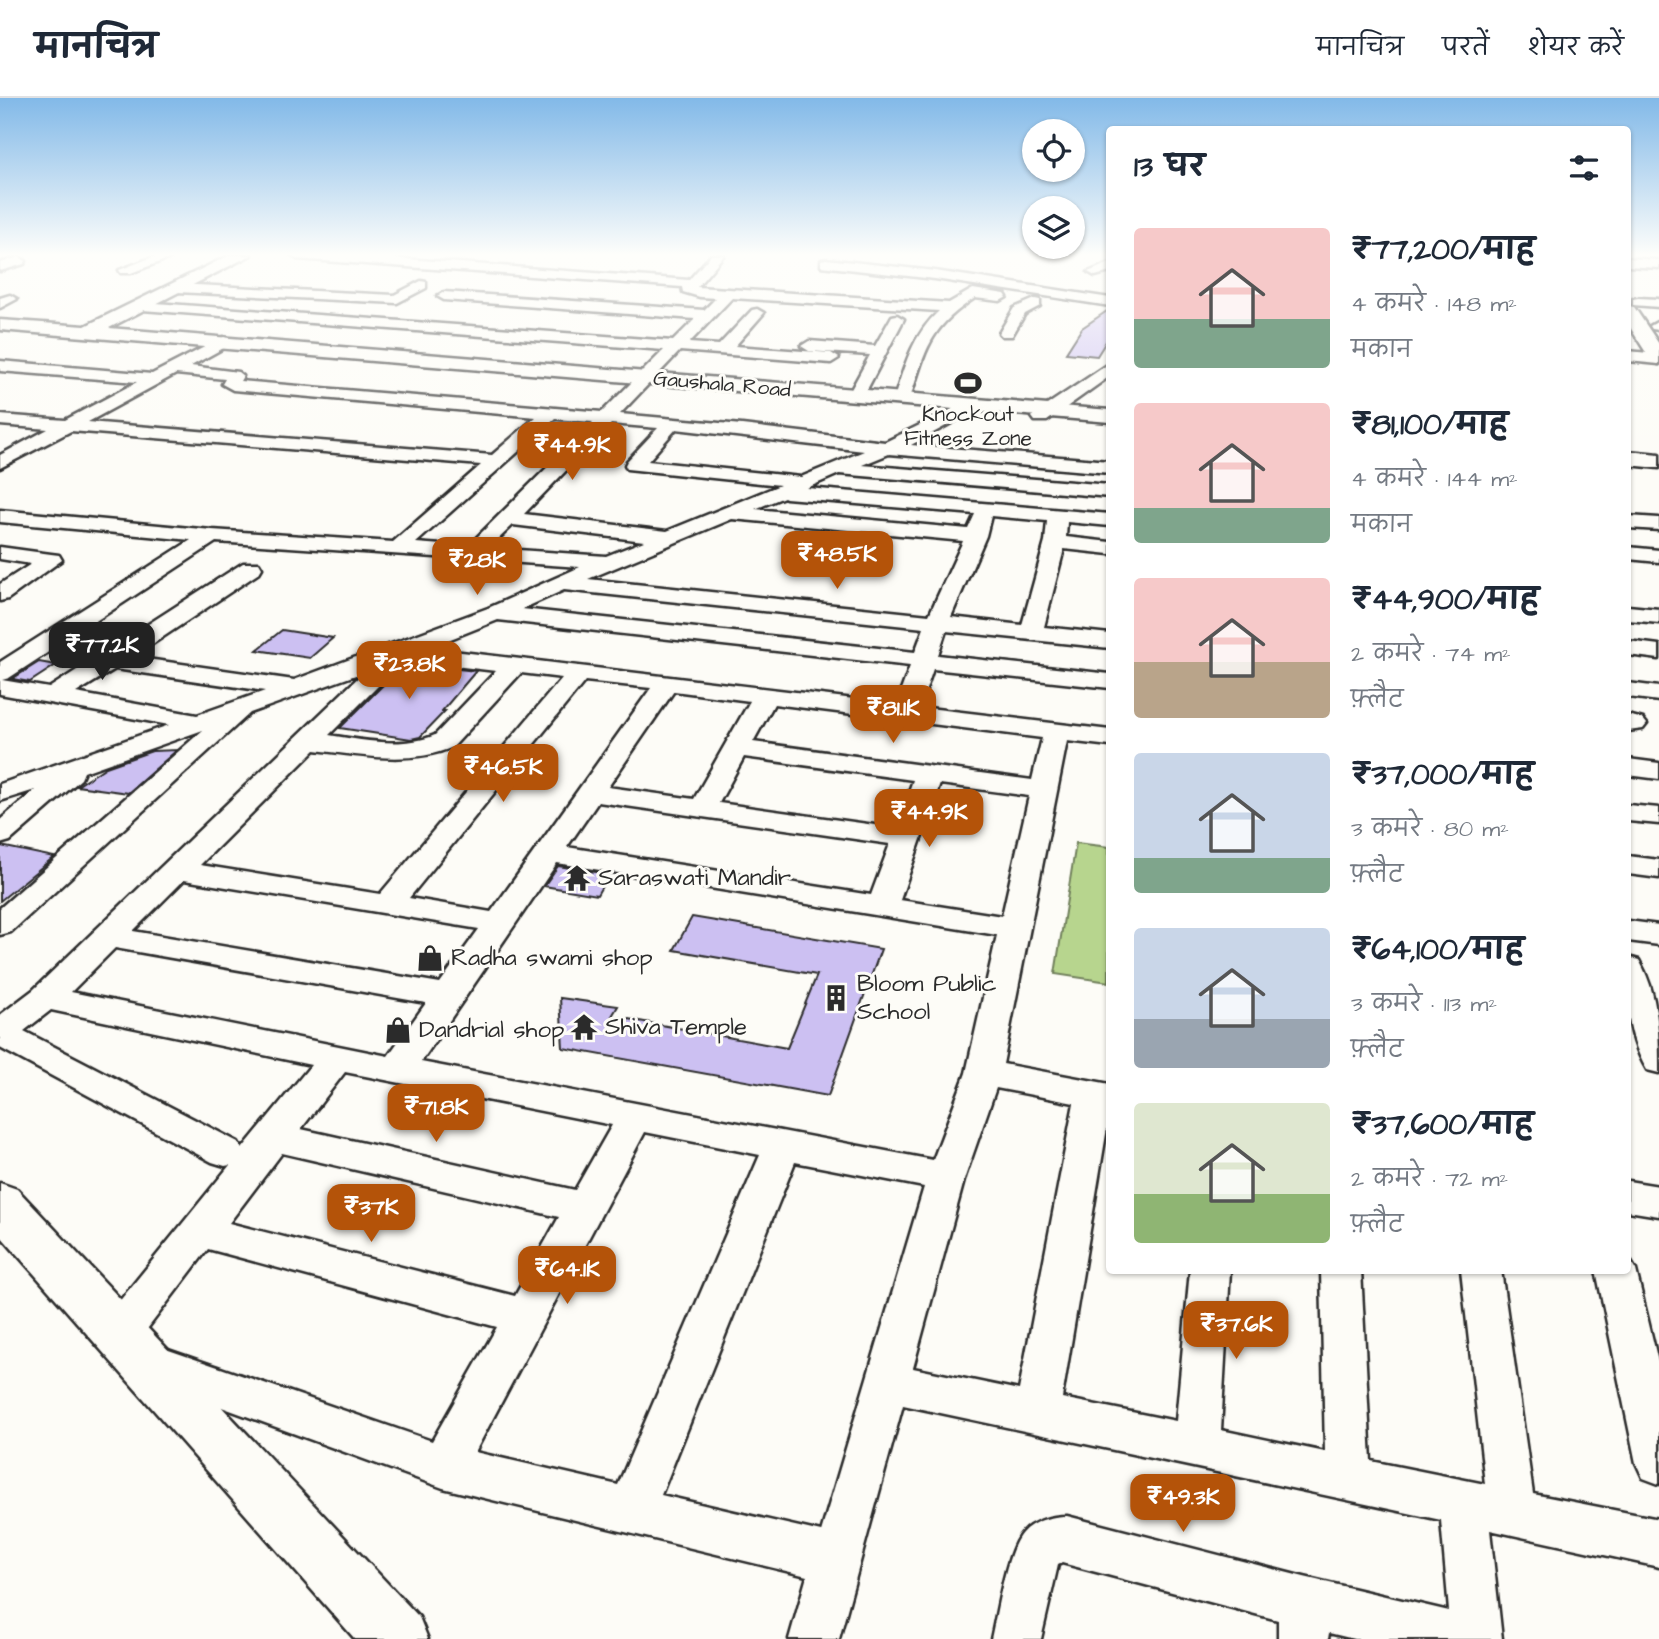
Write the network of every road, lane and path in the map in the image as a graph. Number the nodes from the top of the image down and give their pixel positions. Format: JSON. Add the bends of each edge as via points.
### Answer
{"nodes":[{"id":1,"x":17,"y":327,"type":"edge"},
{"id":2,"x":97,"y":327,"type":"edge"},
{"id":3,"x":392,"y":327,"type":"edge"},
{"id":4,"x":405,"y":327,"type":"edge"},
{"id":5,"x":534,"y":327,"type":"edge"},
{"id":6,"x":590,"y":327,"type":"edge"},
{"id":7,"x":653,"y":327,"type":"dead end"},
{"id":8,"x":695,"y":327,"type":"edge"},
{"id":9,"x":748,"y":327,"type":"edge"},
{"id":10,"x":887,"y":327,"type":"edge"},
{"id":11,"x":929,"y":327,"type":"edge"},
{"id":12,"x":1010,"y":327,"type":"edge"},
{"id":13,"x":1644,"y":327,"type":"edge"},
{"id":14,"x":0,"y":332,"type":"edge"},
{"id":15,"x":1007,"y":333,"type":"dead end"},
{"id":16,"x":82,"y":334,"type":"junction"},
{"id":17,"x":523,"y":336,"type":"junction"},
{"id":18,"x":684,"y":338,"type":"junction"},
{"id":19,"x":574,"y":340,"type":"junction"},
{"id":20,"x":220,"y":344,"type":"junction"},
{"id":21,"x":727,"y":346,"type":"junction"},
{"id":22,"x":878,"y":351,"type":"junction"},
{"id":23,"x":346,"y":355,"type":"junction"},
{"id":24,"x":1631,"y":356,"type":"edge"},
{"id":25,"x":831,"y":358,"type":"dead end"},
{"id":26,"x":1659,"y":358,"type":"edge"},
{"id":27,"x":0,"y":366,"type":"edge"},
{"id":28,"x":174,"y":369,"type":"junction"},
{"id":29,"x":1106,"y":371,"type":"edge"},
{"id":30,"x":156,"y":379,"type":"junction"},
{"id":31,"x":643,"y":380,"type":"junction"},
{"id":32,"x":856,"y":395,"type":"junction"},
{"id":33,"x":902,"y":399,"type":"junction"},
{"id":34,"x":965,"y":408,"type":"junction"},
{"id":35,"x":550,"y":414,"type":"junction"},
{"id":36,"x":1046,"y":414,"type":"junction"},
{"id":37,"x":1106,"y":416,"type":"edge"},
{"id":38,"x":609,"y":418,"type":"junction"},
{"id":39,"x":0,"y":420,"type":"edge"},
{"id":40,"x":1106,"y":422,"type":"edge"},
{"id":41,"x":671,"y":424,"type":"junction"},
{"id":42,"x":66,"y":427,"type":"junction"},
{"id":43,"x":718,"y":428,"type":"junction"},
{"id":44,"x":887,"y":447,"type":"junction"},
{"id":45,"x":1631,"y":458,"type":"edge"},
{"id":46,"x":497,"y":461,"type":"junction"},
{"id":47,"x":1659,"y":461,"type":"edge"},
{"id":48,"x":0,"y":462,"type":"edge"},
{"id":49,"x":1631,"y":466,"type":"edge"},
{"id":50,"x":1106,"y":467,"type":"edge"},
{"id":51,"x":835,"y":468,"type":"junction"},
{"id":52,"x":1659,"y":468,"type":"edge"},
{"id":53,"x":678,"y":471,"type":"junction"},
{"id":54,"x":802,"y":482,"type":"junction"},
{"id":55,"x":779,"y":491,"type":"junction"},
{"id":56,"x":1106,"y":491,"type":"edge"},
{"id":57,"x":986,"y":509,"type":"junction"},
{"id":58,"x":725,"y":513,"type":"junction"},
{"id":59,"x":0,"y":516,"type":"edge"},
{"id":60,"x":1058,"y":516,"type":"junction"},
{"id":61,"x":509,"y":518,"type":"junction"},
{"id":62,"x":1106,"y":520,"type":"edge"},
{"id":63,"x":1631,"y":522,"type":"edge"},
{"id":64,"x":1659,"y":524,"type":"edge"},
{"id":65,"x":212,"y":536,"type":"junction"},
{"id":66,"x":976,"y":536,"type":"junction"},
{"id":67,"x":667,"y":537,"type":"junction"},
{"id":68,"x":1055,"y":542,"type":"junction"},
{"id":69,"x":398,"y":548,"type":"junction"},
{"id":70,"x":1106,"y":548,"type":"edge"},
{"id":71,"x":0,"y":553,"type":"edge"},
{"id":72,"x":472,"y":553,"type":"junction"},
{"id":73,"x":1631,"y":553,"type":"edge"},
{"id":74,"x":1659,"y":556,"type":"edge"},
{"id":75,"x":608,"y":562,"type":"junction"},
{"id":76,"x":251,"y":568,"type":"dead end"},
{"id":77,"x":560,"y":583,"type":"junction"},
{"id":78,"x":0,"y":594,"type":"edge"},
{"id":79,"x":496,"y":613,"type":"junction"},
{"id":80,"x":1631,"y":613,"type":"edge"},
{"id":81,"x":1659,"y":616,"type":"edge"},
{"id":82,"x":937,"y":623,"type":"junction"},
{"id":83,"x":1031,"y":633,"type":"junction"},
{"id":84,"x":1106,"y":641,"type":"edge"},
{"id":85,"x":0,"y":646,"type":"edge"},
{"id":86,"x":1631,"y":648,"type":"edge"},
{"id":87,"x":32,"y":652,"type":"junction"},
{"id":88,"x":398,"y":652,"type":"junction"},
{"id":89,"x":1659,"y":652,"type":"edge"},
{"id":90,"x":111,"y":661,"type":"junction"},
{"id":91,"x":924,"y":661,"type":"junction"},
{"id":92,"x":515,"y":665,"type":"junction"},
{"id":93,"x":0,"y":673,"type":"edge"},
{"id":94,"x":579,"y":673,"type":"junction"},
{"id":95,"x":1106,"y":681,"type":"edge"},
{"id":96,"x":667,"y":683,"type":"junction"},
{"id":97,"x":0,"y":688,"type":"edge"},
{"id":98,"x":298,"y":688,"type":"junction"},
{"id":99,"x":1631,"y":690,"type":"edge"},
{"id":100,"x":1659,"y":694,"type":"edge"},
{"id":101,"x":766,"y":695,"type":"junction"},
{"id":102,"x":52,"y":697,"type":"junction"},
{"id":103,"x":245,"y":705,"type":"junction"},
{"id":104,"x":905,"y":713,"type":"junction"},
{"id":105,"x":195,"y":722,"type":"junction"},
{"id":106,"x":1056,"y":732,"type":"junction"},
{"id":107,"x":1106,"y":738,"type":"edge"},
{"id":108,"x":309,"y":741,"type":"junction"},
{"id":109,"x":736,"y":748,"type":"junction"},
{"id":110,"x":86,"y":761,"type":"junction"},
{"id":111,"x":1631,"y":767,"type":"edge"},
{"id":112,"x":1659,"y":771,"type":"edge"},
{"id":113,"x":929,"y":775,"type":"junction"},
{"id":114,"x":1044,"y":790,"type":"junction"},
{"id":115,"x":0,"y":793,"type":"edge"},
{"id":116,"x":590,"y":793,"type":"junction"},
{"id":117,"x":702,"y":809,"type":"junction"},
{"id":118,"x":1631,"y":813,"type":"edge"},
{"id":119,"x":1659,"y":816,"type":"edge"},
{"id":120,"x":0,"y":835,"type":"edge"},
{"id":121,"x":906,"y":838,"type":"junction"},
{"id":122,"x":549,"y":853,"type":"junction"},
{"id":123,"x":1631,"y":864,"type":"edge"},
{"id":124,"x":1659,"y":869,"type":"edge"},
{"id":125,"x":178,"y":870,"type":"junction"},
{"id":126,"x":388,"y":904,"type":"junction"},
{"id":127,"x":882,"y":907,"type":"junction"},
{"id":128,"x":500,"y":923,"type":"junction"},
{"id":129,"x":0,"y":925,"type":"edge"},
{"id":130,"x":1014,"y":928,"type":"junction"},
{"id":131,"x":1631,"y":931,"type":"edge"},
{"id":132,"x":1659,"y":935,"type":"edge"},
{"id":133,"x":108,"y":937,"type":"junction"},
{"id":134,"x":1631,"y":973,"type":"edge"},
{"id":135,"x":449,"y":996,"type":"junction"},
{"id":136,"x":45,"y":998,"type":"junction"},
{"id":137,"x":1649,"y":1002,"type":"edge"},
{"id":138,"x":0,"y":1033,"type":"edge"},
{"id":139,"x":336,"y":1058,"type":"junction"},
{"id":140,"x":1659,"y":1061,"type":"edge"},
{"id":141,"x":397,"y":1070,"type":"junction"},
{"id":142,"x":984,"y":1073,"type":"junction"},
{"id":143,"x":1102,"y":1095,"type":"edge"},
{"id":144,"x":635,"y":1116,"type":"junction"},
{"id":145,"x":274,"y":1137,"type":"junction"},
{"id":146,"x":783,"y":1146,"type":"junction"},
{"id":147,"x":225,"y":1153,"type":"dead end"},
{"id":148,"x":946,"y":1177,"type":"junction"},
{"id":149,"x":1631,"y":1196,"type":"edge"},
{"id":150,"x":1659,"y":1201,"type":"edge"},
{"id":151,"x":0,"y":1202,"type":"edge"},
{"id":152,"x":585,"y":1208,"type":"junction"},
{"id":153,"x":200,"y":1231,"type":"junction"},
{"id":154,"x":1210,"y":1274,"type":"edge"},
{"id":155,"x":1341,"y":1274,"type":"edge"},
{"id":156,"x":1482,"y":1274,"type":"edge"},
{"id":157,"x":1617,"y":1274,"type":"edge"},
{"id":158,"x":525,"y":1317,"type":"junction"},
{"id":159,"x":132,"y":1346,"type":"junction"},
{"id":160,"x":886,"y":1382,"type":"junction"},
{"id":161,"x":1037,"y":1413,"type":"junction"},
{"id":162,"x":1197,"y":1447,"type":"junction"},
{"id":163,"x":1659,"y":1462,"type":"edge"},
{"id":164,"x":443,"y":1466,"type":"junction"},
{"id":165,"x":1349,"y":1478,"type":"junction"},
{"id":166,"x":1463,"y":1502,"type":"junction"},
{"id":167,"x":631,"y":1511,"type":"junction"},
{"id":168,"x":1511,"y":1512,"type":"junction"},
{"id":169,"x":1659,"y":1543,"type":"edge"},
{"id":170,"x":835,"y":1559,"type":"junction"},
{"id":171,"x":1304,"y":1621,"type":"edge"},
{"id":172,"x":397,"y":1639,"type":"edge"},
{"id":173,"x":814,"y":1639,"type":"edge"},
{"id":174,"x":1016,"y":1639,"type":"edge"},
{"id":175,"x":1459,"y":1639,"type":"edge"},
{"id":176,"x":1477,"y":1639,"type":"edge"}],
"edges":[{"from":1,"to":16,"type":"street","name":"Gaushala Road"},
{"from":2,"to":16,"type":"street"},
{"from":3,"to":23,"type":"street"},
{"from":4,"to":17,"type":"street"},
{"from":5,"to":17,"type":"street"},
{"from":6,"to":19,"type":"street"},
{"from":7,"to":18,"type":"street"},
{"from":8,"to":18,"type":"street"},
{"from":9,"to":21,"type":"street"},
{"from":10,"to":22,"type":"street"},
{"from":11,"to":33,"type":"street"},
{"from":12,"to":15,"type":"street"},
{"from":13,"to":26,"type":"street"},
{"from":14,"to":16,"type":"street","name":"Gaushala Road"},
{"from":16,"to":20,"type":"street","name":"Gaushala Road"},
{"from":17,"to":19,"type":"street"},
{"from":18,"to":19,"type":"street"},
{"from":18,"to":21,"type":"street"},
{"from":18,"to":31,"type":"street"},
{"from":20,"to":23,"type":"street","name":"Gaushala Road"},
{"from":20,"to":28,"type":"street"},
{"from":21,"to":22,"type":"street"},
{"from":21,"to":25,"type":"street"},
{"from":22,"to":32,"type":"street"},
{"from":23,"to":31,"type":"street","name":"Gaushala Road"},
{"from":24,"to":26,"type":"street"},
{"from":27,"to":30,"type":"street"},
{"from":28,"to":30,"type":"street"},
{"from":28,"to":35,"type":"street","via":[[232,375],[233,385]]},
{"from":29,"to":36,"type":"street"},
{"from":30,"to":42,"type":"street"},
{"from":31,"to":32,"type":"street","name":"Gaushala Road"},
{"from":31,"to":34,"type":"street","name":"Gaushala Road"},
{"from":31,"to":38,"type":"street"},
{"from":32,"to":33,"type":"street","name":"Gaushala Road"},
{"from":33,"to":34,"type":"street","name":"Gaushala Road"},
{"from":34,"to":36,"type":"street","name":"Gaushala Road"},
{"from":34,"to":44,"type":"street"},
{"from":35,"to":38,"type":"street"},
{"from":35,"to":46,"type":"street"},
{"from":36,"to":37,"type":"street","name":"Gaushala Road"},
{"from":36,"to":40,"type":"street","name":"Gaushala Road"},
{"from":38,"to":41,"type":"street"},
{"from":38,"to":61,"type":"street"},
{"from":39,"to":42,"type":"street"},
{"from":41,"to":43,"type":"street"},
{"from":41,"to":53,"type":"street","via":[[633,463]]},
{"from":42,"to":46,"type":"street"},
{"from":42,"to":48,"type":"street"},
{"from":43,"to":44,"type":"street"},
{"from":43,"to":53,"type":"street"},
{"from":44,"to":50,"type":"street"},
{"from":44,"to":51,"type":"street"},
{"from":45,"to":47,"type":"street"},
{"from":46,"to":69,"type":"street"},
{"from":49,"to":52,"type":"street"},
{"from":51,"to":54,"type":"street"},
{"from":51,"to":56,"type":"street"},
{"from":53,"to":54,"type":"street"},
{"from":54,"to":55,"type":"street"},
{"from":55,"to":57,"type":"street"},
{"from":55,"to":58,"type":"street"},
{"from":57,"to":60,"type":"street"},
{"from":57,"to":66,"type":"street"},
{"from":58,"to":66,"type":"street"},
{"from":58,"to":67,"type":"street"},
{"from":59,"to":65,"type":"street"},
{"from":60,"to":62,"type":"street"},
{"from":60,"to":68,"type":"street"},
{"from":61,"to":67,"type":"street"},
{"from":61,"to":72,"type":"street"},
{"from":63,"to":64,"type":"street"},
{"from":65,"to":69,"type":"street"},
{"from":65,"to":87,"type":"street"},
{"from":66,"to":82,"type":"street"},
{"from":67,"to":75,"type":"street"},
{"from":68,"to":70,"type":"street"},
{"from":68,"to":83,"type":"street"},
{"from":69,"to":72,"type":"street"},
{"from":71,"to":78,"type":"street","via":[[51,560]]},
{"from":72,"to":75,"type":"street"},
{"from":73,"to":74,"type":"street"},
{"from":75,"to":77,"type":"street"},
{"from":76,"to":90,"type":"street"},
{"from":77,"to":79,"type":"street"},
{"from":77,"to":82,"type":"street"},
{"from":79,"to":88,"type":"street"},
{"from":79,"to":91,"type":"street"},
{"from":80,"to":81,"type":"street"},
{"from":82,"to":83,"type":"street"},
{"from":82,"to":91,"type":"street"},
{"from":83,"to":84,"type":"street"},
{"from":85,"to":87,"type":"street"},
{"from":86,"to":89,"type":"street"},
{"from":87,"to":93,"type":"street"},
{"from":88,"to":92,"type":"street"},
{"from":88,"to":98,"type":"street"},
{"from":88,"to":108,"type":"street"},
{"from":90,"to":98,"type":"street"},
{"from":90,"to":102,"type":"street"},
{"from":91,"to":95,"type":"street"},
{"from":91,"to":104,"type":"street"},
{"from":92,"to":94,"type":"street"},
{"from":92,"to":108,"type":"street","via":[[435,747],[405,750]]},
{"from":94,"to":96,"type":"street"},
{"from":94,"to":126,"type":"street"},
{"from":96,"to":101,"type":"street"},
{"from":96,"to":116,"type":"street"},
{"from":97,"to":102,"type":"street"},
{"from":98,"to":103,"type":"street"},
{"from":99,"to":100,"type":"street"},
{"from":101,"to":104,"type":"street"},
{"from":101,"to":109,"type":"street"},
{"from":102,"to":105,"type":"street"},
{"from":103,"to":105,"type":"street"},
{"from":103,"to":129,"type":"street"},
{"from":104,"to":106,"type":"street"},
{"from":105,"to":110,"type":"street"},
{"from":106,"to":107,"type":"street"},
{"from":106,"to":114,"type":"street"},
{"from":108,"to":125,"type":"street"},
{"from":109,"to":113,"type":"street"},
{"from":109,"to":117,"type":"street"},
{"from":110,"to":115,"type":"street"},
{"from":110,"to":120,"type":"street"},
{"from":111,"to":112,"type":"street"},
{"from":113,"to":114,"type":"street"},
{"from":113,"to":121,"type":"street"},
{"from":114,"to":130,"type":"street"},
{"from":116,"to":117,"type":"street"},
{"from":116,"to":122,"type":"street"},
{"from":117,"to":121,"type":"street"},
{"from":118,"to":119,"type":"street"},
{"from":121,"to":127,"type":"street"},
{"from":122,"to":127,"type":"street"},
{"from":122,"to":128,"type":"street"},
{"from":123,"to":124,"type":"street"},
{"from":125,"to":126,"type":"street"},
{"from":125,"to":133,"type":"street"},
{"from":126,"to":128,"type":"street"},
{"from":127,"to":130,"type":"street"},
{"from":128,"to":135,"type":"street"},
{"from":130,"to":142,"type":"street"},
{"from":131,"to":132,"type":"street"},
{"from":133,"to":135,"type":"street"},
{"from":133,"to":136,"type":"street"},
{"from":134,"to":137,"type":"street"},
{"from":135,"to":141,"type":"street"},
{"from":136,"to":138,"type":"street"},
{"from":136,"to":139,"type":"street"},
{"from":137,"to":140,"type":"street"},
{"from":138,"to":147,"type":"street"},
{"from":139,"to":141,"type":"street"},
{"from":139,"to":145,"type":"street"},
{"from":141,"to":144,"type":"street"},
{"from":142,"to":143,"type":"street"},
{"from":142,"to":148,"type":"street"},
{"from":143,"to":161,"type":"street"},
{"from":144,"to":146,"type":"street"},
{"from":144,"to":152,"type":"street"},
{"from":145,"to":152,"type":"street"},
{"from":145,"to":153,"type":"street"},
{"from":146,"to":148,"type":"street"},
{"from":146,"to":167,"type":"street"},
{"from":148,"to":160,"type":"street"},
{"from":149,"to":150,"type":"street"},
{"from":151,"to":159,"type":"street"},
{"from":152,"to":158,"type":"street"},
{"from":153,"to":158,"type":"street"},
{"from":153,"to":159,"type":"street"},
{"from":154,"to":162,"type":"street"},
{"from":155,"to":165,"type":"street"},
{"from":156,"to":168,"type":"street"},
{"from":157,"to":163,"type":"street"},
{"from":158,"to":164,"type":"street"},
{"from":159,"to":164,"type":"street"},
{"from":159,"to":172,"type":"street"},
{"from":160,"to":161,"type":"street"},
{"from":160,"to":170,"type":"street"},
{"from":161,"to":162,"type":"street"},
{"from":162,"to":165,"type":"street"},
{"from":164,"to":167,"type":"street"},
{"from":165,"to":166,"type":"street"},
{"from":166,"to":168,"type":"street"},
{"from":166,"to":176,"type":"street"},
{"from":167,"to":170,"type":"street"},
{"from":168,"to":169,"type":"street"},
{"from":170,"to":173,"type":"street"},
{"from":171,"to":174,"type":"street","via":[[1067,1539],[1054,1539],[1042,1544],[1036,1554]]},
{"from":171,"to":175,"type":"street"}]}
